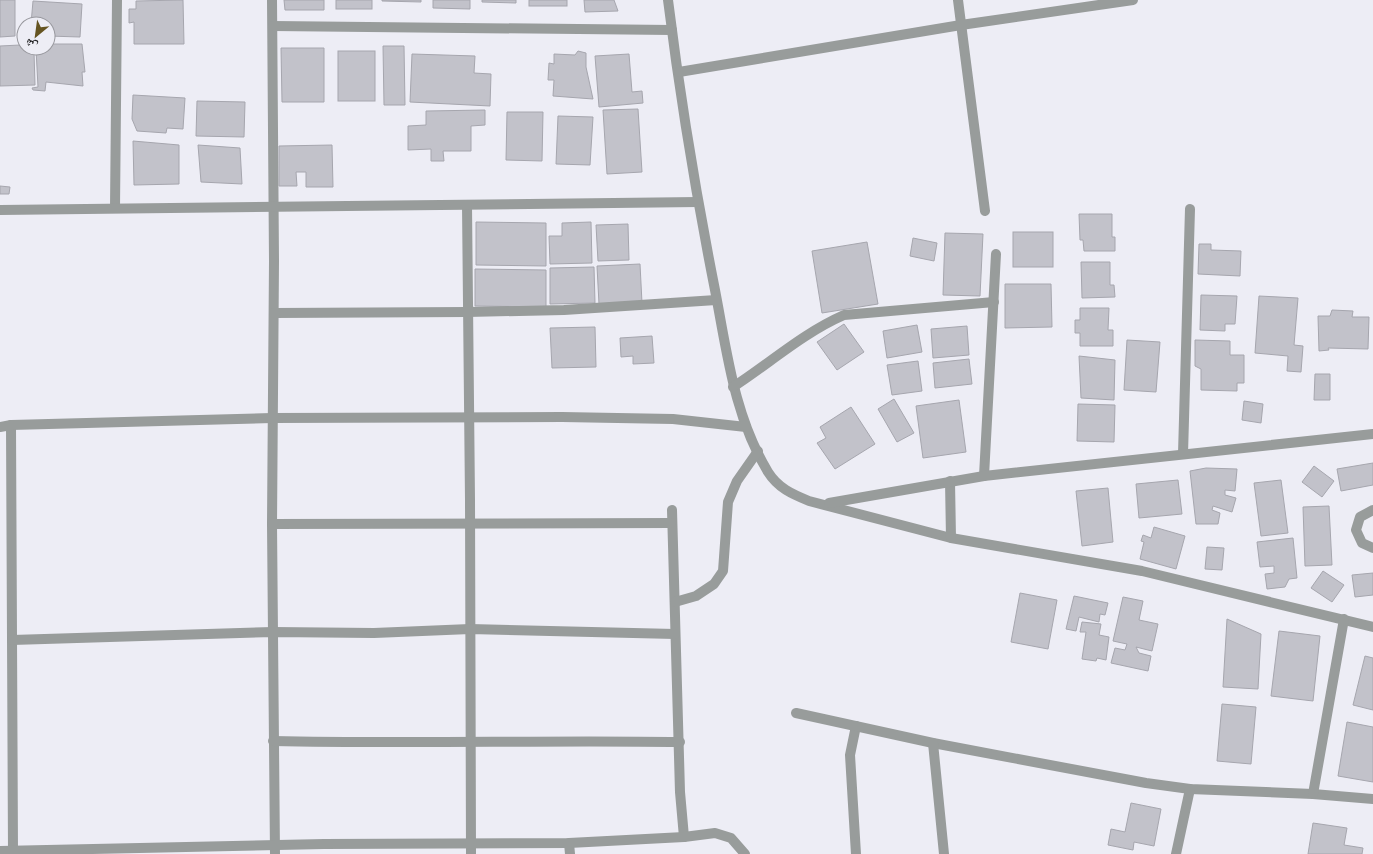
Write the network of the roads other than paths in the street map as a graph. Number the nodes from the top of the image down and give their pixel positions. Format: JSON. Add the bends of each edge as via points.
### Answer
{"nodes":[{"id":1,"x":116,"y":0,"type":"edge"},
{"id":2,"x":272,"y":0,"type":"edge"},
{"id":3,"x":668,"y":0,"type":"edge"},
{"id":4,"x":958,"y":0,"type":"edge"},
{"id":5,"x":1133,"y":0,"type":"edge"},
{"id":6,"x":961,"y":25,"type":"junction"},
{"id":7,"x":273,"y":26,"type":"junction"},
{"id":8,"x":672,"y":30,"type":"junction"},
{"id":9,"x":678,"y":72,"type":"junction"},
{"id":10,"x":698,"y":202,"type":"junction"},
{"id":11,"x":467,"y":205,"type":"junction"},
{"id":12,"x":274,"y":207,"type":"junction"},
{"id":13,"x":115,"y":208,"type":"junction"},
{"id":14,"x":1190,"y":209,"type":"dead end"},
{"id":15,"x":0,"y":210,"type":"edge"},
{"id":16,"x":985,"y":211,"type":"dead end"},
{"id":17,"x":996,"y":254,"type":"dead end"},
{"id":18,"x":716,"y":300,"type":"junction"},
{"id":19,"x":994,"y":302,"type":"junction"},
{"id":20,"x":468,"y":312,"type":"junction"},
{"id":21,"x":274,"y":313,"type":"junction"},
{"id":22,"x":733,"y":387,"type":"junction"},
{"id":23,"x":272,"y":418,"type":"junction"},
{"id":24,"x":468,"y":418,"type":"junction"},
{"id":25,"x":11,"y":425,"type":"junction"},
{"id":26,"x":0,"y":427,"type":"edge"},
{"id":27,"x":746,"y":427,"type":"junction"},
{"id":28,"x":1373,"y":434,"type":"edge"},
{"id":29,"x":758,"y":451,"type":"junction"},
{"id":30,"x":1183,"y":454,"type":"junction"},
{"id":31,"x":984,"y":476,"type":"junction"},
{"id":32,"x":950,"y":481,"type":"junction"},
{"id":33,"x":825,"y":504,"type":"junction"},
{"id":34,"x":672,"y":510,"type":"dead end"},
{"id":35,"x":1373,"y":510,"type":"edge"},
{"id":36,"x":671,"y":523,"type":"junction"},
{"id":37,"x":272,"y":524,"type":"junction"},
{"id":38,"x":470,"y":524,"type":"junction"},
{"id":39,"x":951,"y":538,"type":"junction"},
{"id":40,"x":1373,"y":548,"type":"edge"},
{"id":41,"x":675,"y":602,"type":"junction"},
{"id":42,"x":1344,"y":619,"type":"junction"},
{"id":43,"x":1373,"y":627,"type":"edge"},
{"id":44,"x":470,"y":629,"type":"junction"},
{"id":45,"x":273,"y":632,"type":"junction"},
{"id":46,"x":675,"y":634,"type":"junction"},
{"id":47,"x":12,"y":640,"type":"junction"},
{"id":48,"x":796,"y":713,"type":"dead end"},
{"id":49,"x":856,"y":726,"type":"junction"},
{"id":50,"x":273,"y":741,"type":"junction"},
{"id":51,"x":470,"y":742,"type":"junction"},
{"id":52,"x":680,"y":742,"type":"junction"},
{"id":53,"x":933,"y":743,"type":"junction"},
{"id":54,"x":1190,"y":789,"type":"junction"},
{"id":55,"x":1313,"y":794,"type":"junction"},
{"id":56,"x":1373,"y":799,"type":"edge"},
{"id":57,"x":684,"y":837,"type":"junction"},
{"id":58,"x":569,"y":843,"type":"junction"},
{"id":59,"x":275,"y":849,"type":"edge"},
{"id":60,"x":370,"y":849,"type":"edge"},
{"id":61,"x":471,"y":849,"type":"edge"},
{"id":62,"x":0,"y":850,"type":"edge"},
{"id":63,"x":12,"y":850,"type":"junction"},
{"id":64,"x":570,"y":854,"type":"edge"},
{"id":65,"x":745,"y":854,"type":"edge"},
{"id":66,"x":856,"y":854,"type":"edge"},
{"id":67,"x":944,"y":854,"type":"edge"},
{"id":68,"x":1176,"y":854,"type":"edge"}],
"edges":[{"from":1,"to":13,"type":"street"},
{"from":2,"to":7,"type":"street"},
{"from":3,"to":8,"type":"street"},
{"from":4,"to":6,"type":"street"},
{"from":5,"to":6,"type":"street"},
{"from":6,"to":9,"type":"street"},
{"from":6,"to":16,"type":"street"},
{"from":7,"to":8,"type":"street"},
{"from":7,"to":12,"type":"street"},
{"from":8,"to":9,"type":"street"},
{"from":9,"to":10,"type":"street"},
{"from":10,"to":11,"type":"street"},
{"from":10,"to":18,"type":"street"},
{"from":11,"to":12,"type":"street"},
{"from":11,"to":20,"type":"street"},
{"from":12,"to":13,"type":"street"},
{"from":12,"to":21,"type":"street"},
{"from":13,"to":15,"type":"street"},
{"from":14,"to":30,"type":"street"},
{"from":17,"to":19,"type":"street"},
{"from":18,"to":20,"type":"street","via":[[564,310]]},
{"from":18,"to":22,"type":"street"},
{"from":19,"to":22,"type":"street","via":[[844,315],[801,338]]},
{"from":19,"to":31,"type":"street"},
{"from":20,"to":21,"type":"street"},
{"from":20,"to":24,"type":"street"},
{"from":21,"to":23,"type":"street"},
{"from":22,"to":27,"type":"street"},
{"from":23,"to":24,"type":"street"},
{"from":23,"to":25,"type":"street"},
{"from":23,"to":37,"type":"street"},
{"from":24,"to":27,"type":"street","via":[[673,419]]},
{"from":24,"to":38,"type":"street"},
{"from":25,"to":26,"type":"street"},
{"from":25,"to":47,"type":"street"},
{"from":27,"to":29,"type":"street"},
{"from":28,"to":30,"type":"street"},
{"from":29,"to":33,"type":"street","via":[[768,472],[790,494]]},
{"from":29,"to":41,"type":"street","via":[[737,481],[728,502],[723,571],[714,584],[696,596]]},
{"from":30,"to":31,"type":"street"},
{"from":31,"to":32,"type":"street"},
{"from":32,"to":33,"type":"street"},
{"from":32,"to":39,"type":"street"},
{"from":33,"to":39,"type":"street"},
{"from":34,"to":36,"type":"street"},
{"from":35,"to":40,"type":"street","via":[[1360,517],[1356,530],[1362,543]]},
{"from":36,"to":38,"type":"street"},
{"from":36,"to":41,"type":"street"},
{"from":37,"to":38,"type":"street"},
{"from":37,"to":45,"type":"street"},
{"from":38,"to":44,"type":"street"},
{"from":39,"to":42,"type":"street","via":[[1142,571]]},
{"from":41,"to":46,"type":"street"},
{"from":42,"to":43,"type":"street"},
{"from":42,"to":55,"type":"street"},
{"from":44,"to":45,"type":"street","via":[[374,633]]},
{"from":44,"to":46,"type":"street"},
{"from":44,"to":51,"type":"street"},
{"from":45,"to":47,"type":"street"},
{"from":45,"to":50,"type":"street"},
{"from":46,"to":52,"type":"street"},
{"from":47,"to":63,"type":"street"},
{"from":48,"to":49,"type":"street"},
{"from":49,"to":53,"type":"street"},
{"from":49,"to":66,"type":"street","via":[[850,755]]},
{"from":50,"to":51,"type":"street"},
{"from":50,"to":59,"type":"street"},
{"from":51,"to":52,"type":"street"},
{"from":51,"to":61,"type":"street"},
{"from":52,"to":57,"type":"street","via":[[680,792]]},
{"from":53,"to":54,"type":"street"},
{"from":53,"to":67,"type":"street"},
{"from":54,"to":55,"type":"street"},
{"from":54,"to":68,"type":"street"},
{"from":55,"to":56,"type":"street"},
{"from":57,"to":58,"type":"street"},
{"from":57,"to":65,"type":"street","via":[[714,833],[731,838]]},
{"from":58,"to":61,"type":"street"},
{"from":58,"to":64,"type":"street"},
{"from":59,"to":60,"type":"street"},
{"from":59,"to":63,"type":"street"},
{"from":60,"to":61,"type":"street"},
{"from":62,"to":63,"type":"street"}]}
